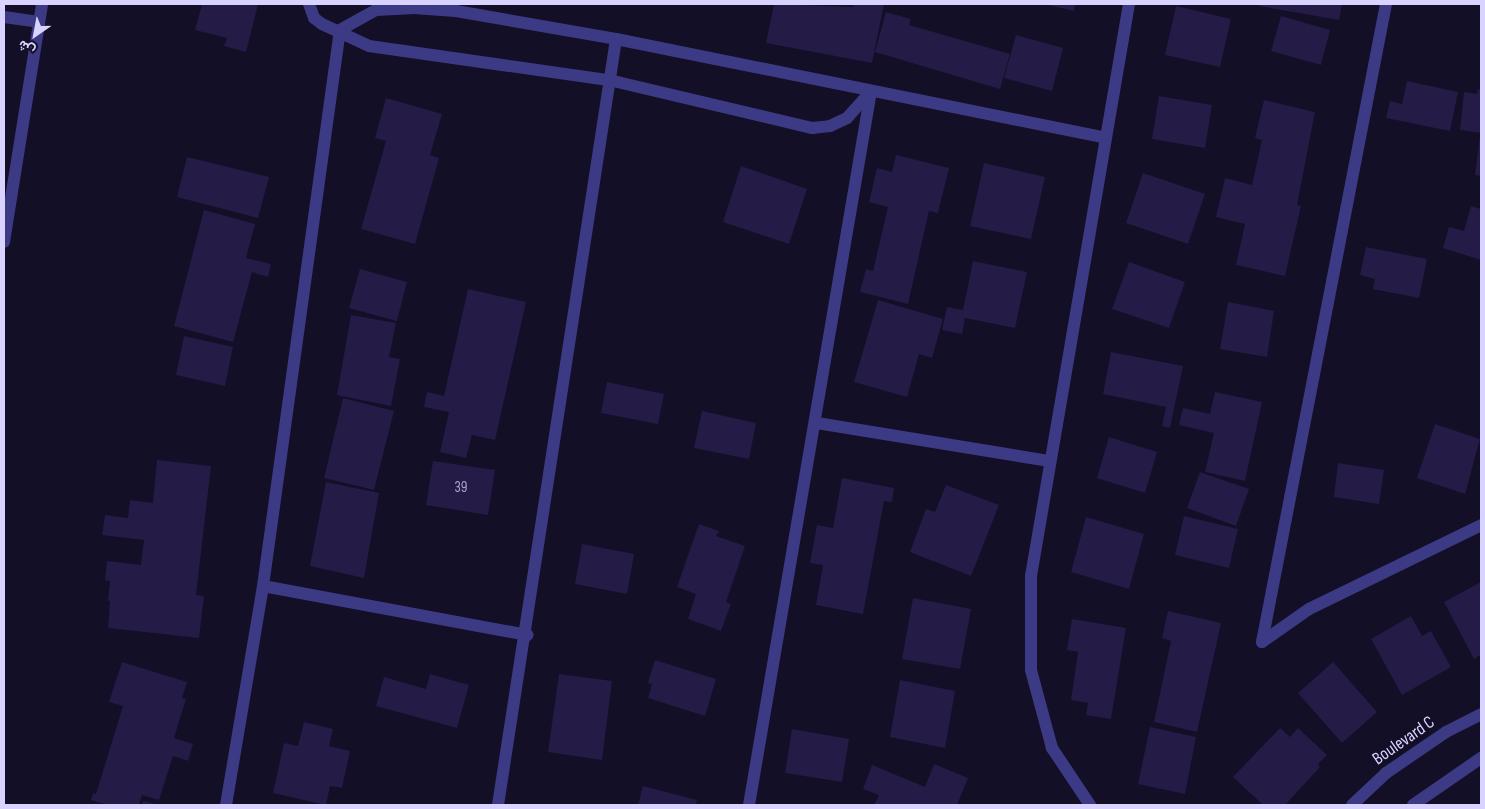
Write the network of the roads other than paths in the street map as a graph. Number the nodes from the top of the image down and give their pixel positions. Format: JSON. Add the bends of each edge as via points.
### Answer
{"nodes":[{"id":1,"x":42,"y":4,"type":"edge"},
{"id":2,"x":309,"y":4,"type":"edge"},
{"id":3,"x":1129,"y":4,"type":"edge"},
{"id":4,"x":1386,"y":4,"type":"edge"},
{"id":5,"x":4,"y":17,"type":"edge"},
{"id":6,"x":39,"y":22,"type":"junction"},
{"id":7,"x":340,"y":30,"type":"junction"},
{"id":8,"x":616,"y":39,"type":"junction"},
{"id":9,"x":609,"y":80,"type":"junction"},
{"id":10,"x":871,"y":91,"type":"junction"},
{"id":11,"x":1105,"y":138,"type":"junction"},
{"id":12,"x":4,"y":242,"type":"edge"},
{"id":13,"x":817,"y":423,"type":"junction"},
{"id":14,"x":1050,"y":461,"type":"junction"},
{"id":15,"x":1481,"y":524,"type":"edge"},
{"id":16,"x":263,"y":586,"type":"junction"},
{"id":17,"x":527,"y":635,"type":"junction"},
{"id":18,"x":1481,"y":714,"type":"edge"},
{"id":19,"x":1481,"y":758,"type":"edge"},
{"id":20,"x":226,"y":805,"type":"edge"},
{"id":21,"x":498,"y":805,"type":"edge"},
{"id":22,"x":749,"y":805,"type":"edge"},
{"id":23,"x":1090,"y":805,"type":"edge"},
{"id":24,"x":1352,"y":805,"type":"edge"},
{"id":25,"x":1412,"y":805,"type":"edge"}],
"edges":[{"from":1,"to":6,"type":"street"},
{"from":2,"to":7,"type":"street","via":[[314,18]]},
{"from":3,"to":11,"type":"street"},
{"from":4,"to":15,"type":"street","via":[[1262,642],[1309,609],[1331,602]]},
{"from":5,"to":6,"type":"street"},
{"from":6,"to":12,"type":"street"},
{"from":7,"to":8,"type":"street","via":[[376,10],[414,8],[456,11]]},
{"from":7,"to":9,"type":"street","via":[[369,46]]},
{"from":7,"to":16,"type":"street"},
{"from":8,"to":9,"type":"street"},
{"from":8,"to":10,"type":"street"},
{"from":9,"to":10,"type":"street","via":[[812,128],[830,126],[847,118]]},
{"from":9,"to":17,"type":"street"},
{"from":10,"to":11,"type":"street"},
{"from":10,"to":13,"type":"street"},
{"from":11,"to":14,"type":"street"},
{"from":13,"to":14,"type":"street"},
{"from":13,"to":22,"type":"street"},
{"from":14,"to":23,"type":"street","via":[[1031,576],[1031,670],[1052,748]]},
{"from":16,"to":17,"type":"street"},
{"from":16,"to":20,"type":"street"},
{"from":17,"to":21,"type":"street"},
{"from":18,"to":24,"type":"street","name":"Boulevard C","via":[[1446,732],[1386,773]]},
{"from":19,"to":25,"type":"street"}]}
